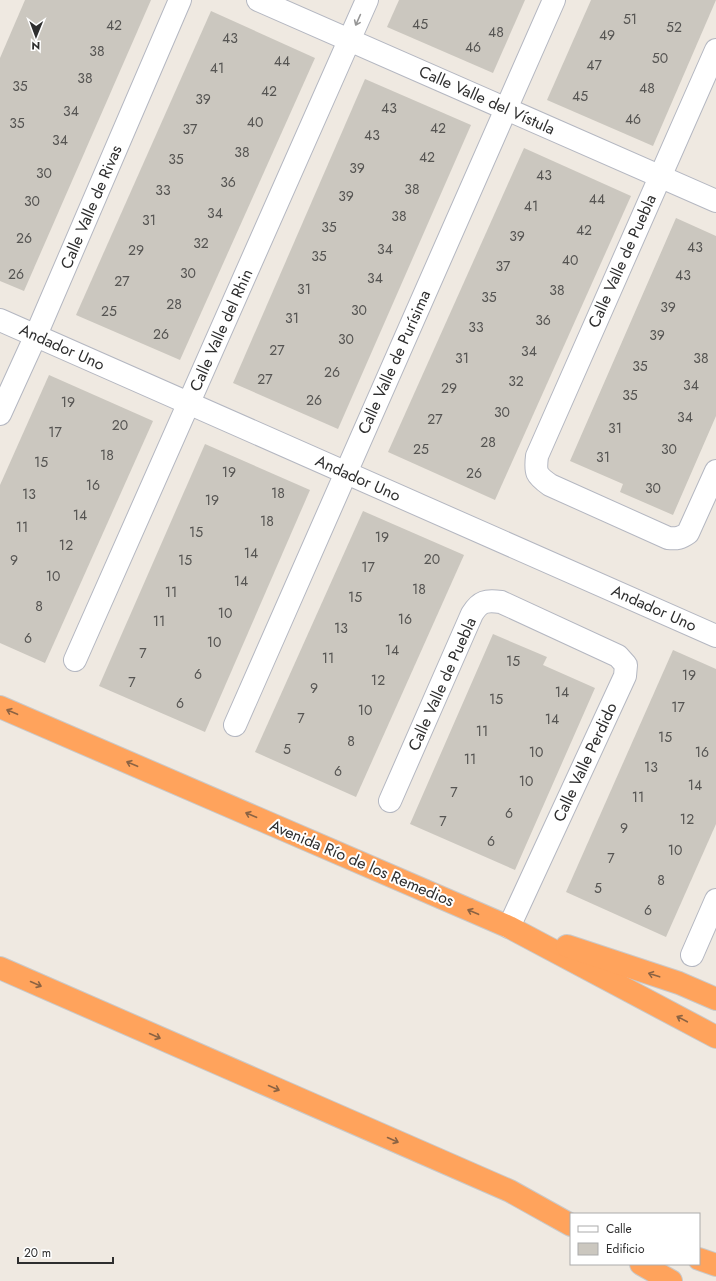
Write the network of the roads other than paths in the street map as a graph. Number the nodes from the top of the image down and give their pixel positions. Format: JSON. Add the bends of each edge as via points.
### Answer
{"nodes":[{"id":1,"x":180,"y":0,"type":"edge"},
{"id":2,"x":258,"y":0,"type":"edge"},
{"id":3,"x":367,"y":0,"type":"edge"},
{"id":4,"x":554,"y":0,"type":"edge"},
{"id":5,"x":349,"y":40,"type":"junction"},
{"id":6,"x":716,"y":50,"type":"edge"},
{"id":7,"x":506,"y":108,"type":"junction"},
{"id":8,"x":660,"y":176,"type":"junction"},
{"id":9,"x":716,"y":201,"type":"edge"},
{"id":10,"x":0,"y":320,"type":"edge"},
{"id":11,"x":36,"y":336,"type":"junction"},
{"id":12,"x":189,"y":403,"type":"junction"},
{"id":13,"x":0,"y":414,"type":"edge"},
{"id":14,"x":716,"y":471,"type":"edge"},
{"id":15,"x":346,"y":472,"type":"junction"},
{"id":16,"x":560,"y":629,"type":"joint"},
{"id":17,"x":716,"y":636,"type":"edge"},
{"id":18,"x":75,"y":660,"type":"dead end"},
{"id":19,"x":0,"y":707,"type":"edge"},
{"id":20,"x":235,"y":725,"type":"dead end"},
{"id":21,"x":390,"y":801,"type":"dead end"},
{"id":22,"x":716,"y":900,"type":"edge"},
{"id":23,"x":509,"y":927,"type":"junction"},
{"id":24,"x":692,"y":955,"type":"dead end"},
{"id":25,"x":0,"y":968,"type":"edge"},
{"id":26,"x":716,"y":999,"type":"edge"},
{"id":27,"x":716,"y":1037,"type":"edge"},
{"id":28,"x":510,"y":1191,"type":"junction"},
{"id":29,"x":571,"y":1213,"type":"edge"},
{"id":30,"x":570,"y":1224,"type":"edge"},
{"id":31,"x":700,"y":1259,"type":"edge"},
{"id":32,"x":643,"y":1265,"type":"edge"},
{"id":33,"x":716,"y":1266,"type":"edge"},
{"id":34,"x":671,"y":1281,"type":"edge"}],
"edges":[{"from":1,"to":11,"type":"street","name":"Calle Valle de Rivas"},
{"from":2,"to":5,"type":"street","name":"Calle Valle del Vístula"},
{"from":3,"to":5,"type":"street","name":"Calle Valle del Rhin","one_way":true},
{"from":4,"to":7,"type":"street","name":"Calle Valle de Purísima"},
{"from":5,"to":7,"type":"street","name":"Calle Valle del Vístula"},
{"from":5,"to":12,"type":"street","name":"Calle Valle del Rhin"},
{"from":6,"to":8,"type":"street","name":"Calle Valle de Puebla"},
{"from":7,"to":8,"type":"street","name":"Calle Valle del Vístula"},
{"from":7,"to":15,"type":"street","name":"Calle Valle de Purísima"},
{"from":8,"to":9,"type":"street","name":"Calle Valle del Vístula"},
{"from":8,"to":14,"type":"street","name":"Calle Valle de Puebla","via":[[536,456],[537,474],[550,485],[668,538],[676,539],[688,533]]},
{"from":10,"to":11,"type":"street","name":"Andador Uno"},
{"from":11,"to":12,"type":"street","name":"Andador Uno"},
{"from":11,"to":13,"type":"street","name":"Calle Valle de Rivas"},
{"from":12,"to":15,"type":"street","name":"Andador Uno"},
{"from":12,"to":18,"type":"street","name":"Calle Valle del Rhin"},
{"from":15,"to":17,"type":"street","name":"Andador Uno"},
{"from":15,"to":20,"type":"street","name":"Calle Valle de Purísima"},
{"from":16,"to":21,"type":"street","name":"Calle Valle de Puebla","via":[[501,602],[483,602],[477,607]]},
{"from":16,"to":23,"type":"street","name":"Calle Valle Perdido","via":[[618,656],[626,665],[625,676]]},
{"from":23,"to":19,"type":"highway","name":"Avenida Río de los Remedios","one_way":true},
{"from":22,"to":24,"type":"street"},
{"from":26,"to":23,"type":"highway","one_way":true,"via":[[679,983]]},
{"from":27,"to":23,"type":"highway","name":"Avenida Río de los Remedios","one_way":true},
{"from":25,"to":28,"type":"highway","one_way":true},
{"from":28,"to":29,"type":"highway"},
{"from":28,"to":30,"type":"highway"},
{"from":31,"to":33,"type":"highway"},
{"from":32,"to":34,"type":"highway"}]}
